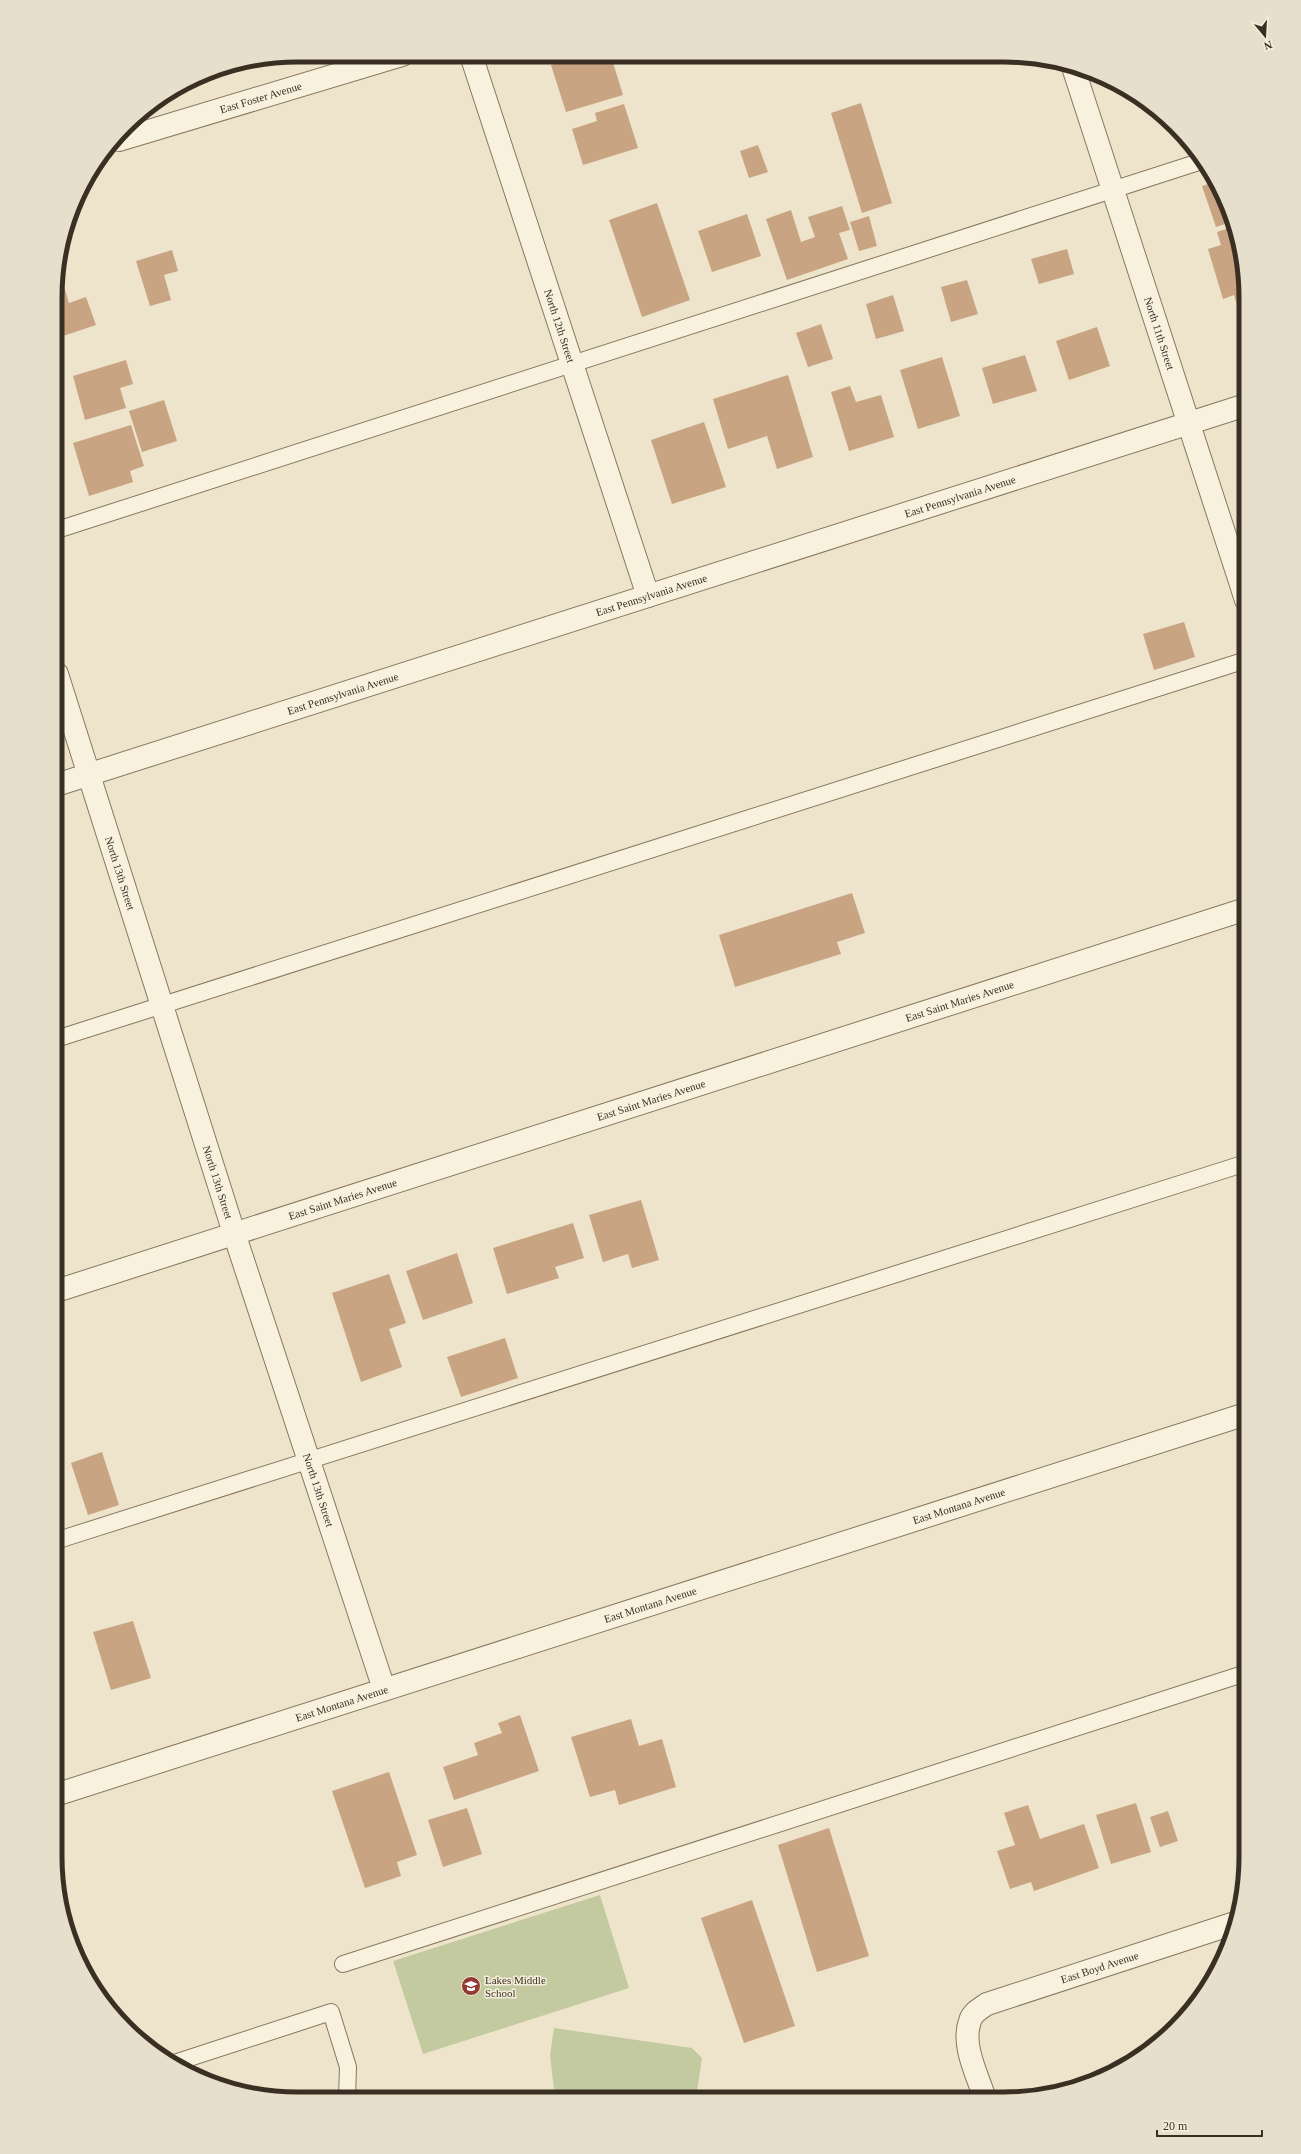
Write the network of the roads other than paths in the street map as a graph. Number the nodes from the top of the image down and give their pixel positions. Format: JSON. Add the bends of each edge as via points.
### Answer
{"nodes":[{"id":1,"x":379,"y":62,"type":"edge"},
{"id":2,"x":473,"y":62,"type":"edge"},
{"id":3,"x":1075,"y":73,"type":"edge"},
{"id":4,"x":123,"y":139,"type":"edge"},
{"id":5,"x":1196,"y":163,"type":"edge"},
{"id":6,"x":1113,"y":190,"type":"junction"},
{"id":7,"x":573,"y":364,"type":"junction"},
{"id":8,"x":1239,"y":407,"type":"edge"},
{"id":9,"x":1189,"y":423,"type":"junction"},
{"id":10,"x":62,"y":528,"type":"edge"},
{"id":11,"x":1239,"y":578,"type":"edge"},
{"id":12,"x":648,"y":596,"type":"junction"},
{"id":13,"x":1239,"y":662,"type":"edge"},
{"id":14,"x":62,"y":692,"type":"edge"},
{"id":15,"x":89,"y":775,"type":"junction"},
{"id":16,"x":62,"y":783,"type":"edge"},
{"id":17,"x":1239,"y":911,"type":"edge"},
{"id":18,"x":162,"y":1006,"type":"junction"},
{"id":19,"x":62,"y":1037,"type":"edge"},
{"id":20,"x":1239,"y":1165,"type":"edge"},
{"id":21,"x":234,"y":1233,"type":"junction"},
{"id":22,"x":62,"y":1289,"type":"edge"},
{"id":23,"x":1239,"y":1416,"type":"edge"},
{"id":24,"x":308,"y":1460,"type":"junction"},
{"id":25,"x":62,"y":1539,"type":"edge"},
{"id":26,"x":1239,"y":1675,"type":"edge"},
{"id":27,"x":384,"y":1690,"type":"junction"},
{"id":28,"x":62,"y":1793,"type":"edge"},
{"id":29,"x":1229,"y":1925,"type":"edge"},
{"id":30,"x":343,"y":1964,"type":"dead end"},
{"id":31,"x":181,"y":2061,"type":"edge"},
{"id":32,"x":347,"y":2092,"type":"edge"},
{"id":33,"x":983,"y":2092,"type":"edge"}],
"edges":[{"from":1,"to":4,"type":"street","name":"East Foster Avenue"},
{"from":2,"to":7,"type":"street","name":"North 12th Street"},
{"from":3,"to":6,"type":"street","name":"North 11th Street"},
{"from":5,"to":6,"type":"lane"},
{"from":6,"to":7,"type":"lane"},
{"from":6,"to":9,"type":"street","name":"North 11th Street"},
{"from":7,"to":10,"type":"lane"},
{"from":7,"to":12,"type":"street","name":"North 12th Street"},
{"from":8,"to":9,"type":"street","name":"East Pennsylvania Avenue"},
{"from":9,"to":11,"type":"street","name":"North 11th Street"},
{"from":9,"to":12,"type":"street","name":"East Pennsylvania Avenue"},
{"from":12,"to":15,"type":"street","name":"East Pennsylvania Avenue"},
{"from":13,"to":18,"type":"lane"},
{"from":14,"to":15,"type":"street","name":"North 13th Street"},
{"from":15,"to":16,"type":"street","name":"East Pennsylvania Avenue"},
{"from":15,"to":18,"type":"street","name":"North 13th Street"},
{"from":17,"to":21,"type":"street","name":"East Saint Maries Avenue"},
{"from":18,"to":19,"type":"lane"},
{"from":18,"to":21,"type":"street","name":"North 13th Street"},
{"from":20,"to":24,"type":"lane"},
{"from":21,"to":22,"type":"street","name":"East Saint Maries Avenue"},
{"from":21,"to":24,"type":"street","name":"North 13th Street"},
{"from":23,"to":27,"type":"street","name":"East Montana Avenue"},
{"from":24,"to":25,"type":"lane"},
{"from":24,"to":27,"type":"street","name":"North 13th Street"},
{"from":26,"to":30,"type":"lane"},
{"from":27,"to":28,"type":"street","name":"East Montana Avenue"},
{"from":29,"to":33,"type":"street","name":"East Boyd Avenue","via":[[987,2004],[970,2020],[967,2043]]},
{"from":31,"to":32,"type":"lane","via":[[331,2012],[348,2067]]}]}
